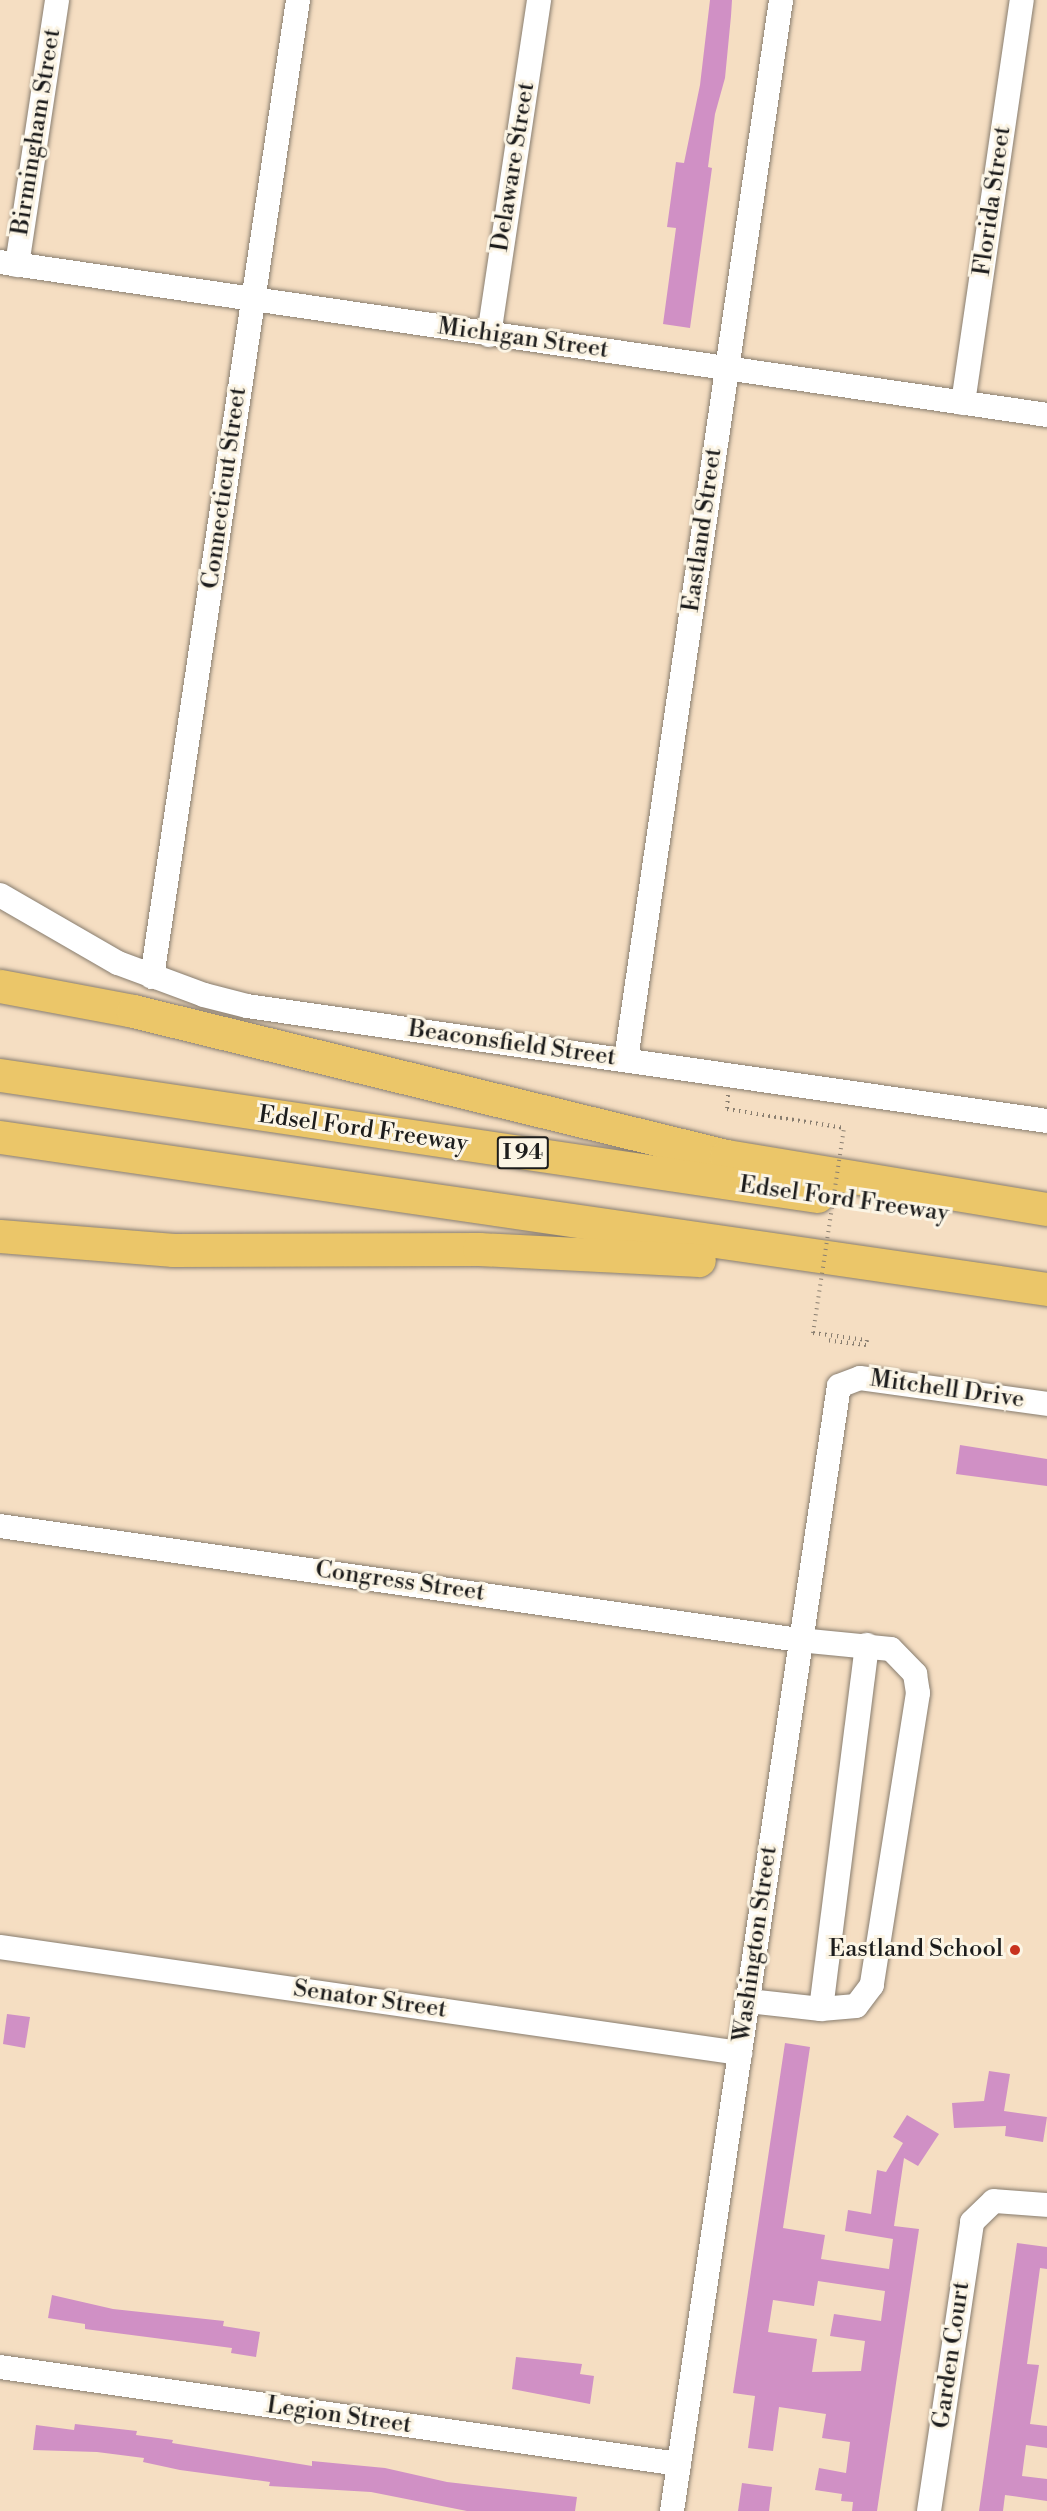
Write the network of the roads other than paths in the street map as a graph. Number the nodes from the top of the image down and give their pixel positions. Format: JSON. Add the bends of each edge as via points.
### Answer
{"nodes":[{"id":1,"x":57,"y":0,"type":"edge"},
{"id":2,"x":298,"y":0,"type":"edge"},
{"id":3,"x":539,"y":0,"type":"edge"},
{"id":4,"x":781,"y":0,"type":"edge"},
{"id":5,"x":1022,"y":0,"type":"edge"},
{"id":6,"x":9,"y":264,"type":"edge"},
{"id":7,"x":253,"y":299,"type":"junction"},
{"id":8,"x":489,"y":335,"type":"junction"},
{"id":9,"x":726,"y":368,"type":"junction"},
{"id":10,"x":963,"y":403,"type":"junction"},
{"id":11,"x":1047,"y":415,"type":"edge"},
{"id":12,"x":0,"y":895,"type":"edge"},
{"id":13,"x":152,"y":977,"type":"junction"},
{"id":14,"x":0,"y":986,"type":"edge"},
{"id":15,"x":626,"y":1059,"type":"junction"},
{"id":16,"x":0,"y":1075,"type":"edge"},
{"id":17,"x":1047,"y":1121,"type":"edge"},
{"id":18,"x":0,"y":1137,"type":"edge"},
{"id":19,"x":1047,"y":1209,"type":"edge"},
{"id":20,"x":1047,"y":1230,"type":"edge"},
{"id":21,"x":0,"y":1236,"type":"edge"},
{"id":22,"x":860,"y":1264,"type":"junction"},
{"id":23,"x":1047,"y":1289,"type":"edge"},
{"id":24,"x":848,"y":1381,"type":"joint"},
{"id":25,"x":1047,"y":1404,"type":"edge"},
{"id":26,"x":0,"y":1526,"type":"edge"},
{"id":27,"x":799,"y":1640,"type":"junction"},
{"id":28,"x":867,"y":1645,"type":"junction"},
{"id":29,"x":0,"y":1947,"type":"edge"},
{"id":30,"x":748,"y":2001,"type":"junction"},
{"id":31,"x":821,"y":2009,"type":"junction"},
{"id":32,"x":740,"y":2053,"type":"junction"},
{"id":33,"x":1047,"y":2205,"type":"edge"},
{"id":34,"x":0,"y":2367,"type":"edge"},
{"id":35,"x":679,"y":2464,"type":"junction"},
{"id":36,"x":672,"y":2511,"type":"edge"},
{"id":37,"x":929,"y":2511,"type":"edge"}],
"edges":[{"from":1,"to":6,"type":"street","name":"Birmingham Street"},
{"from":2,"to":7,"type":"street","name":"Connecticut Street"},
{"from":3,"to":8,"type":"street","name":"Delaware Street"},
{"from":4,"to":9,"type":"street","name":"Eastland Street"},
{"from":5,"to":10,"type":"street","name":"Florida Street"},
{"from":6,"to":7,"type":"street","name":"Michigan Street"},
{"from":7,"to":8,"type":"street","name":"Michigan Street"},
{"from":7,"to":13,"type":"street","name":"Connecticut Street"},
{"from":8,"to":9,"type":"street","name":"Michigan Street"},
{"from":9,"to":10,"type":"street","name":"Michigan Street"},
{"from":9,"to":15,"type":"street","name":"Eastland Street"},
{"from":10,"to":11,"type":"street","name":"Michigan Street"},
{"from":12,"to":13,"type":"street","name":"Beaconsfield Street","via":[[88,948]]},
{"from":13,"to":15,"type":"street","name":"Beaconsfield Street","via":[[247,1006]]},
{"from":14,"to":19,"type":"highway","via":[[133,1011],[726,1156]]},
{"from":15,"to":17,"type":"street","name":"Beaconsfield Street"},
{"from":16,"to":20,"type":"highway","name":"Edsel Ford Freeway","number":"I 94"},
{"from":18,"to":22,"type":"highway"},
{"from":21,"to":22,"type":"highway","via":[[173,1250],[479,1250],[668,1257],[769,1267]]},
{"from":22,"to":23,"type":"highway"},
{"from":24,"to":25,"type":"street","name":"Mitchell Drive","via":[[886,1381]]},
{"from":24,"to":27,"type":"street","name":"Washington Street","via":[[839,1386],[835,1401]]},
{"from":26,"to":27,"type":"street","name":"Congress Street"},
{"from":27,"to":28,"type":"street","name":"Congress Street"},
{"from":27,"to":30,"type":"street","name":"Washington Street"},
{"from":28,"to":31,"type":"street"},
{"from":28,"to":31,"type":"street","name":"Congress Street","via":[[891,1649],[905,1660],[915,1674],[918,1694],[872,1985],[856,2006]]},
{"from":29,"to":32,"type":"street","name":"Senator Street"},
{"from":30,"to":31,"type":"street","name":"Congress Street"},
{"from":30,"to":32,"type":"street","name":"Washington Street"},
{"from":32,"to":35,"type":"street","name":"Washington Street"},
{"from":33,"to":37,"type":"street","name":"Garden Court","via":[[1008,2199],[987,2205],[972,2222]]},
{"from":34,"to":35,"type":"street","name":"Legion Street"},
{"from":35,"to":36,"type":"street","name":"Washington Street"}]}
